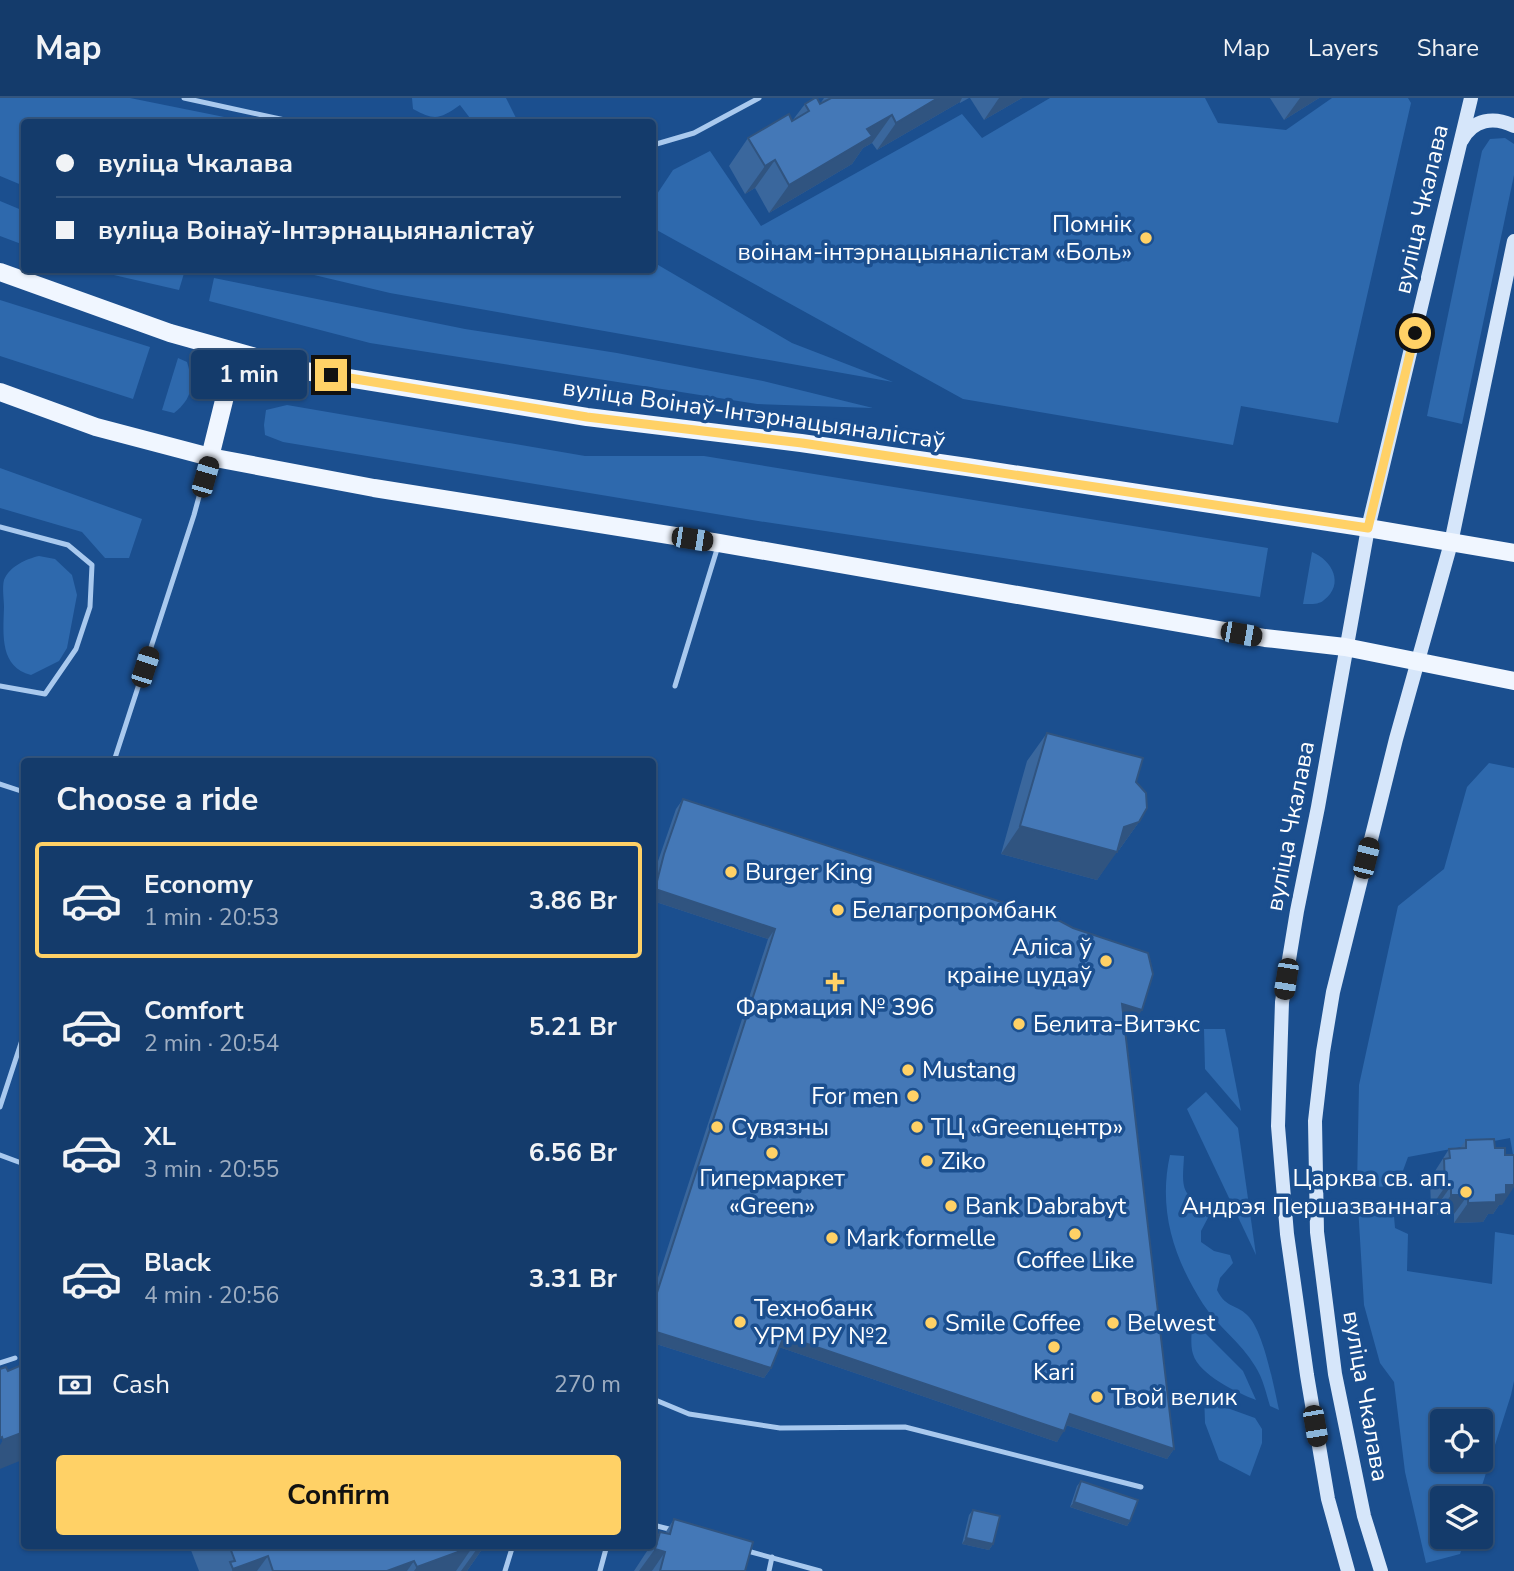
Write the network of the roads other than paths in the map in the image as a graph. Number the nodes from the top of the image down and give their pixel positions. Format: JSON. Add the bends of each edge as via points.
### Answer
{"nodes":[{"id":1,"x":184,"y":98,"type":"edge"},
{"id":2,"x":759,"y":98,"type":"edge"},
{"id":3,"x":1471,"y":98,"type":"edge"},
{"id":4,"x":280,"y":119,"type":"edge"},
{"id":5,"x":1514,"y":126,"type":"edge"},
{"id":6,"x":656,"y":144,"type":"edge"},
{"id":7,"x":1459,"y":146,"type":"junction"},
{"id":8,"x":1514,"y":241,"type":"edge"},
{"id":9,"x":0,"y":272,"type":"edge"},
{"id":10,"x":236,"y":352,"type":"junction"},
{"id":11,"x":0,"y":392,"type":"edge"},
{"id":12,"x":210,"y":457,"type":"junction"},
{"id":13,"x":0,"y":527,"type":"edge"},
{"id":14,"x":1368,"y":528,"type":"junction"},
{"id":15,"x":719,"y":543,"type":"junction"},
{"id":16,"x":1451,"y":543,"type":"junction"},
{"id":17,"x":1514,"y":554,"type":"edge"},
{"id":18,"x":1345,"y":647,"type":"junction"},
{"id":19,"x":1419,"y":660,"type":"junction"},
{"id":20,"x":1514,"y":681,"type":"edge"},
{"id":21,"x":0,"y":686,"type":"edge"},
{"id":22,"x":676,"y":686,"type":"dead end"},
{"id":23,"x":115,"y":758,"type":"edge"},
{"id":24,"x":0,"y":784,"type":"edge"},
{"id":25,"x":21,"y":791,"type":"edge"},
{"id":26,"x":21,"y":1043,"type":"edge"},
{"id":27,"x":0,"y":1107,"type":"edge"},
{"id":28,"x":0,"y":1155,"type":"edge"},
{"id":29,"x":21,"y":1163,"type":"edge"},
{"id":30,"x":15,"y":1357,"type":"dead end"},
{"id":31,"x":0,"y":1363,"type":"edge"},
{"id":32,"x":656,"y":1400,"type":"edge"},
{"id":33,"x":1141,"y":1488,"type":"dead end"},
{"id":34,"x":656,"y":1526,"type":"edge"},
{"id":35,"x":678,"y":1532,"type":"edge"},
{"id":36,"x":737,"y":1548,"type":"edge"},
{"id":37,"x":512,"y":1549,"type":"edge"},
{"id":38,"x":606,"y":1549,"type":"edge"},
{"id":39,"x":772,"y":1557,"type":"junction"},
{"id":40,"x":505,"y":1571,"type":"edge"},
{"id":41,"x":600,"y":1571,"type":"edge"},
{"id":42,"x":769,"y":1571,"type":"edge"},
{"id":43,"x":820,"y":1571,"type":"edge"},
{"id":44,"x":1348,"y":1571,"type":"edge"},
{"id":45,"x":1381,"y":1571,"type":"edge"}],
"edges":[{"from":1,"to":4,"type":"lane"},
{"from":2,"to":6,"type":"lane","via":[[694,133]]},
{"from":3,"to":7,"type":"main road","name":"вуліца Чкалава"},
{"from":5,"to":7,"type":"main road","via":[[1494,119],[1482,121]]},
{"from":7,"to":14,"type":"main road","name":"вуліца Чкалава"},
{"from":8,"to":16,"type":"main road","name":"вуліца Чкалава"},
{"from":9,"to":10,"type":"main road","name":"вуліца Воінаў-Інтэрнацыяналістаў"},
{"from":10,"to":12,"type":"main road"},
{"from":10,"to":14,"type":"main road","name":"вуліца Воінаў-Інтэрнацыяналістаў","via":[[305,371],[587,417],[815,445]]},
{"from":11,"to":12,"type":"main road","via":[[96,427]]},
{"from":12,"to":15,"type":"main road"},
{"from":12,"to":23,"type":"lane"},
{"from":13,"to":21,"type":"lane","via":[[68,545],[92,565],[90,607],[76,649],[44,694]]},
{"from":14,"to":16,"type":"main road","name":"вуліца Воінаў-Інтэрнацыяналістаў"},
{"from":14,"to":18,"type":"main road","name":"вуліца Чкалава"},
{"from":15,"to":18,"type":"main road","via":[[1253,636]]},
{"from":15,"to":22,"type":"lane"},
{"from":16,"to":17,"type":"main road","name":"вуліца Воінаў-Інтэрнацыяналістаў"},
{"from":16,"to":19,"type":"main road","name":"вуліца Чкалава"},
{"from":18,"to":19,"type":"main road"},
{"from":18,"to":44,"type":"main road","name":"вуліца Чкалава","via":[[1283,1002],[1278,1126],[1287,1234],[1307,1375],[1328,1499]]},
{"from":19,"to":20,"type":"main road"},
{"from":19,"to":45,"type":"main road","name":"вуліца Чкалава","via":[[1333,992],[1315,1121],[1317,1232],[1335,1374],[1364,1516]]},
{"from":24,"to":25,"type":"lane"},
{"from":26,"to":27,"type":"lane"},
{"from":28,"to":29,"type":"lane"},
{"from":30,"to":31,"type":"lane"},
{"from":32,"to":33,"type":"lane","via":[[689,1414],[780,1428],[905,1427]]},
{"from":34,"to":35,"type":"lane"},
{"from":36,"to":39,"type":"lane"},
{"from":37,"to":40,"type":"lane"},
{"from":38,"to":41,"type":"lane"},
{"from":39,"to":42,"type":"lane"},
{"from":39,"to":43,"type":"lane"}]}
